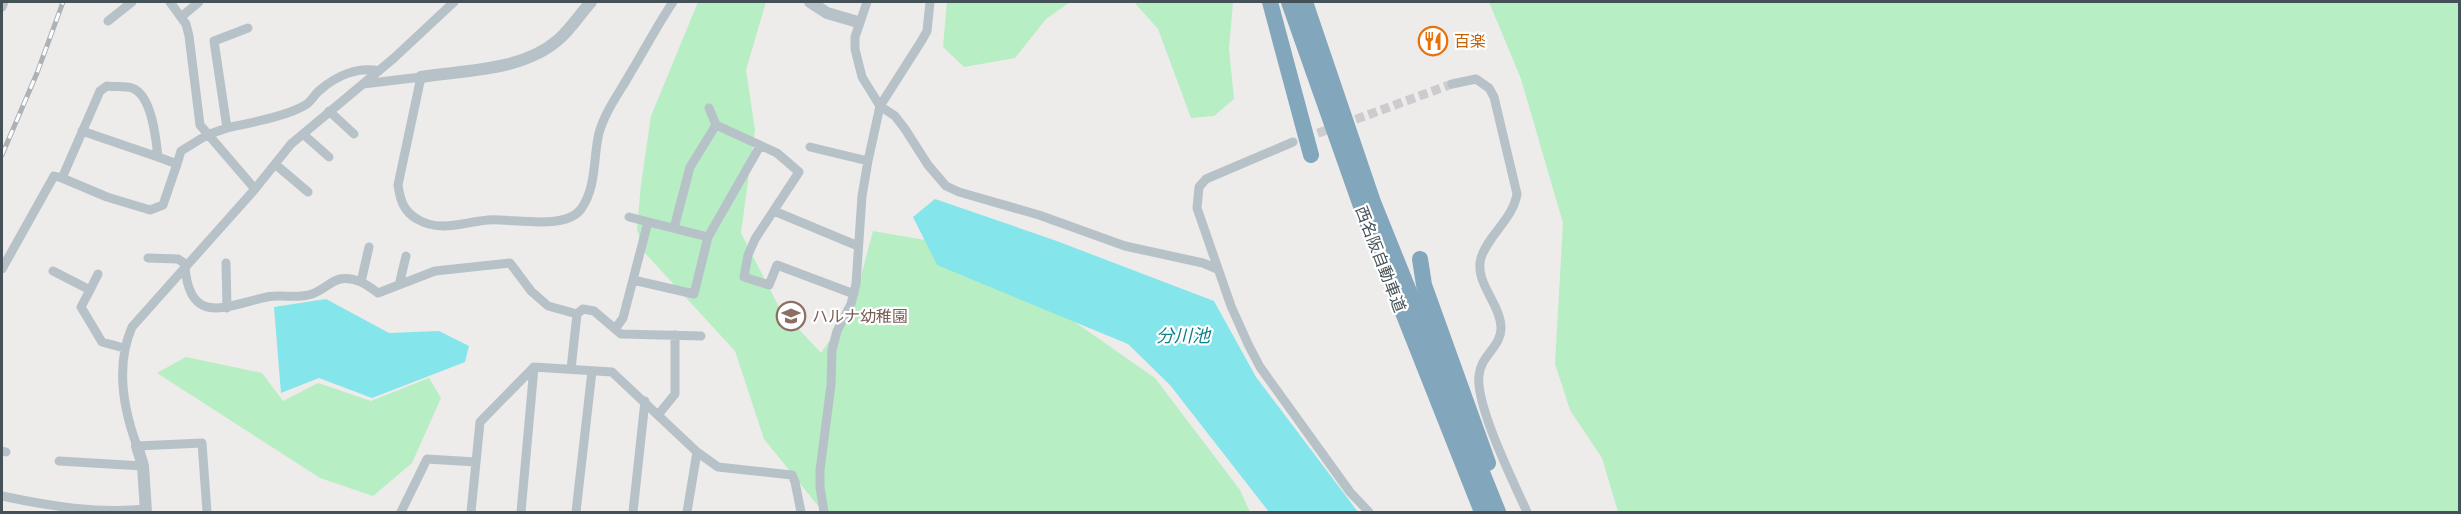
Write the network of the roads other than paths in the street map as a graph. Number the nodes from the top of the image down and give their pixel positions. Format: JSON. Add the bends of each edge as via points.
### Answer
{"nodes":[{"id":1,"x":4,"y":2,"type":"edge"},
{"id":2,"x":132,"y":2,"type":"edge"},
{"id":3,"x":170,"y":2,"type":"edge"},
{"id":4,"x":199,"y":2,"type":"edge"},
{"id":5,"x":454,"y":2,"type":"edge"},
{"id":6,"x":591,"y":2,"type":"edge"},
{"id":7,"x":673,"y":2,"type":"edge"},
{"id":8,"x":810,"y":2,"type":"edge"},
{"id":9,"x":867,"y":2,"type":"edge"},
{"id":10,"x":930,"y":2,"type":"edge"},
{"id":11,"x":1270,"y":2,"type":"edge"},
{"id":12,"x":1289,"y":2,"type":"edge"},
{"id":13,"x":1305,"y":2,"type":"edge"},
{"id":14,"x":122,"y":5,"type":"edge"},
{"id":15,"x":2,"y":7,"type":"edge"},
{"id":16,"x":181,"y":17,"type":"junction"},
{"id":17,"x":108,"y":21,"type":"dead end"},
{"id":18,"x":858,"y":22,"type":"junction"},
{"id":19,"x":248,"y":28,"type":"dead end"},
{"id":20,"x":379,"y":71,"type":"junction"},
{"id":21,"x":421,"y":77,"type":"junction"},
{"id":22,"x":363,"y":84,"type":"junction"},
{"id":23,"x":1452,"y":84,"type":"tunnel mouth"},
{"id":24,"x":880,"y":106,"type":"junction"},
{"id":25,"x":709,"y":108,"type":"dead end"},
{"id":26,"x":329,"y":111,"type":"junction"},
{"id":27,"x":716,"y":125,"type":"junction"},
{"id":28,"x":226,"y":128,"type":"junction"},
{"id":29,"x":82,"y":131,"type":"junction"},
{"id":30,"x":303,"y":134,"type":"junction"},
{"id":31,"x":354,"y":134,"type":"dead end"},
{"id":32,"x":207,"y":135,"type":"junction"},
{"id":33,"x":1293,"y":142,"type":"tunnel mouth"},
{"id":34,"x":760,"y":146,"type":"junction"},
{"id":35,"x":810,"y":147,"type":"dead end"},
{"id":36,"x":1311,"y":155,"type":"dead end"},
{"id":37,"x":329,"y":157,"type":"dead end"},
{"id":38,"x":158,"y":158,"type":"junction"},
{"id":39,"x":868,"y":161,"type":"junction"},
{"id":40,"x":177,"y":164,"type":"junction"},
{"id":41,"x":275,"y":164,"type":"junction"},
{"id":42,"x":62,"y":178,"type":"junction"},
{"id":43,"x":255,"y":189,"type":"junction"},
{"id":44,"x":308,"y":192,"type":"dead end"},
{"id":45,"x":774,"y":211,"type":"junction"},
{"id":46,"x":629,"y":217,"type":"dead end"},
{"id":47,"x":648,"y":222,"type":"junction"},
{"id":48,"x":674,"y":228,"type":"junction"},
{"id":49,"x":708,"y":237,"type":"junction"},
{"id":50,"x":858,"y":246,"type":"junction"},
{"id":51,"x":369,"y":247,"type":"dead end"},
{"id":52,"x":406,"y":256,"type":"dead end"},
{"id":53,"x":148,"y":258,"type":"dead end"},
{"id":54,"x":1420,"y":259,"type":"dead end"},
{"id":55,"x":226,"y":263,"type":"dead end"},
{"id":56,"x":186,"y":266,"type":"junction"},
{"id":57,"x":2,"y":269,"type":"edge"},
{"id":58,"x":1217,"y":269,"type":"junction"},
{"id":59,"x":52,"y":271,"type":"dead end"},
{"id":60,"x":98,"y":274,"type":"dead end"},
{"id":61,"x":633,"y":280,"type":"junction"},
{"id":62,"x":361,"y":282,"type":"junction"},
{"id":63,"x":399,"y":285,"type":"junction"},
{"id":64,"x":90,"y":290,"type":"junction"},
{"id":65,"x":854,"y":294,"type":"junction"},
{"id":66,"x":227,"y":308,"type":"junction"},
{"id":67,"x":578,"y":314,"type":"junction"},
{"id":68,"x":615,"y":329,"type":"junction"},
{"id":69,"x":675,"y":335,"type":"junction"},
{"id":70,"x":701,"y":336,"type":"dead end"},
{"id":71,"x":124,"y":348,"type":"junction"},
{"id":72,"x":534,"y":367,"type":"junction"},
{"id":73,"x":571,"y":369,"type":"junction"},
{"id":74,"x":592,"y":371,"type":"junction"},
{"id":75,"x":645,"y":401,"type":"junction"},
{"id":76,"x":658,"y":414,"type":"junction"},
{"id":77,"x":138,"y":447,"type":"junction"},
{"id":78,"x":697,"y":452,"type":"junction"},
{"id":79,"x":59,"y":461,"type":"dead end"},
{"id":80,"x":476,"y":462,"type":"junction"},
{"id":81,"x":143,"y":466,"type":"junction"},
{"id":82,"x":2,"y":496,"type":"edge"},
{"id":83,"x":146,"y":511,"type":"edge"},
{"id":84,"x":207,"y":513,"type":"edge"},
{"id":85,"x":401,"y":513,"type":"edge"},
{"id":86,"x":471,"y":513,"type":"edge"},
{"id":87,"x":521,"y":513,"type":"edge"},
{"id":88,"x":576,"y":513,"type":"edge"},
{"id":89,"x":633,"y":513,"type":"edge"},
{"id":90,"x":687,"y":513,"type":"edge"},
{"id":91,"x":801,"y":513,"type":"edge"},
{"id":92,"x":824,"y":513,"type":"edge"},
{"id":93,"x":1369,"y":513,"type":"edge"},
{"id":94,"x":1482,"y":513,"type":"edge"},
{"id":95,"x":1498,"y":513,"type":"edge"},
{"id":96,"x":1507,"y":513,"type":"edge"},
{"id":97,"x":1527,"y":513,"type":"edge"}],
"edges":[{"from":1,"to":15,"type":"street"},
{"from":2,"to":14,"type":"street"},
{"from":3,"to":16,"type":"street"},
{"from":4,"to":16,"type":"street"},
{"from":5,"to":20,"type":"street"},
{"from":6,"to":21,"type":"street","via":[[557,41],[524,59]]},
{"from":7,"to":21,"type":"street","via":[[599,132],[590,188],[580,210],[564,220],[488,220],[454,227],[426,223],[404,208],[398,185]]},
{"from":8,"to":18,"type":"street","via":[[827,13]]},
{"from":9,"to":18,"type":"street"},
{"from":10,"to":24,"type":"street","via":[[927,31]]},
{"from":11,"to":36,"type":"highway"},
{"from":12,"to":94,"type":"highway","name":"西名阪自動車道","via":[[1382,263]]},
{"from":13,"to":95,"type":"highway","name":"西名阪自動車道","via":[[1373,202]]},
{"from":14,"to":17,"type":"street"},
{"from":16,"to":32,"type":"street","via":[[189,36],[200,125]]},
{"from":18,"to":24,"type":"street","via":[[857,62],[867,88]]},
{"from":19,"to":28,"type":"street","via":[[214,41]]},
{"from":20,"to":22,"type":"street"},
{"from":20,"to":28,"type":"street","via":[[366,68],[335,78],[308,103]]},
{"from":21,"to":22,"type":"street"},
{"from":22,"to":26,"type":"street"},
{"from":23,"to":97,"type":"street","via":[[1476,79],[1490,88],[1517,194],[1480,263],[1501,326],[1497,342],[1481,363],[1478,380],[1503,458]]},
{"from":24,"to":39,"type":"street"},
{"from":24,"to":58,"type":"street","via":[[895,116],[946,186],[1125,246]]},
{"from":25,"to":27,"type":"street"},
{"from":26,"to":30,"type":"street"},
{"from":26,"to":31,"type":"street"},
{"from":27,"to":34,"type":"street"},
{"from":27,"to":48,"type":"street","via":[[690,167]]},
{"from":28,"to":32,"type":"street"},
{"from":29,"to":38,"type":"street"},
{"from":29,"to":38,"type":"street","via":[[100,91],[107,86],[132,88],[144,96]]},
{"from":29,"to":42,"type":"street"},
{"from":30,"to":37,"type":"street"},
{"from":30,"to":41,"type":"street"},
{"from":32,"to":40,"type":"street","via":[[181,151]]},
{"from":32,"to":43,"type":"street"},
{"from":33,"to":58,"type":"street","via":[[1206,179],[1199,187],[1197,208]]},
{"from":34,"to":45,"type":"street","via":[[777,153],[800,172]]},
{"from":34,"to":49,"type":"street"},
{"from":35,"to":39,"type":"street"},
{"from":38,"to":40,"type":"street"},
{"from":39,"to":50,"type":"street"},
{"from":40,"to":42,"type":"street","via":[[163,205],[150,210]]},
{"from":41,"to":43,"type":"street"},
{"from":41,"to":44,"type":"street"},
{"from":42,"to":57,"type":"street","via":[[54,176]]},
{"from":43,"to":56,"type":"street"},
{"from":45,"to":50,"type":"street"},
{"from":45,"to":65,"type":"street","via":[[748,255],[744,277],[769,285],[777,265]]},
{"from":46,"to":47,"type":"street"},
{"from":47,"to":48,"type":"street"},
{"from":47,"to":61,"type":"street"},
{"from":48,"to":49,"type":"street"},
{"from":49,"to":61,"type":"street","via":[[694,294]]},
{"from":50,"to":65,"type":"street"},
{"from":51,"to":62,"type":"street"},
{"from":52,"to":63,"type":"street"},
{"from":53,"to":56,"type":"street","via":[[177,259]]},
{"from":54,"to":96,"type":"highway","via":[[1424,285]]},
{"from":55,"to":66,"type":"street"},
{"from":56,"to":66,"type":"street","via":[[188,285],[200,304],[209,309]]},
{"from":56,"to":71,"type":"street","via":[[132,327]]},
{"from":58,"to":93,"type":"street","via":[[1260,368]]},
{"from":59,"to":64,"type":"street"},
{"from":60,"to":64,"type":"street"},
{"from":61,"to":68,"type":"street","via":[[623,318]]},
{"from":62,"to":63,"type":"street","via":[[378,293]]},
{"from":62,"to":66,"type":"street","via":[[340,279],[309,295],[269,296]]},
{"from":63,"to":67,"type":"street","via":[[435,271],[510,262],[531,291],[548,306]]},
{"from":64,"to":71,"type":"street","via":[[81,307],[102,342]]},
{"from":65,"to":92,"type":"street","via":[[832,350],[820,470]]},
{"from":67,"to":68,"type":"street","via":[[584,309],[594,311]]},
{"from":67,"to":73,"type":"street"},
{"from":68,"to":69,"type":"street","via":[[621,334]]},
{"from":69,"to":70,"type":"street"},
{"from":69,"to":76,"type":"street","via":[[675,394]]},
{"from":71,"to":77,"type":"street","via":[[127,418]]},
{"from":72,"to":73,"type":"street"},
{"from":72,"to":80,"type":"street","via":[[480,422]]},
{"from":72,"to":87,"type":"street"},
{"from":73,"to":74,"type":"street"},
{"from":74,"to":75,"type":"street","via":[[612,372]]},
{"from":74,"to":88,"type":"street"},
{"from":75,"to":76,"type":"street"},
{"from":75,"to":89,"type":"street"},
{"from":76,"to":78,"type":"street"},
{"from":77,"to":81,"type":"street"},
{"from":77,"to":84,"type":"street","via":[[202,443]]},
{"from":78,"to":90,"type":"street"},
{"from":78,"to":91,"type":"street","via":[[724,469],[792,475]]},
{"from":79,"to":81,"type":"street"},
{"from":80,"to":85,"type":"street","via":[[427,459]]},
{"from":80,"to":86,"type":"street"},
{"from":81,"to":83,"type":"street"},
{"from":82,"to":83,"type":"street","via":[[48,506]]}]}
